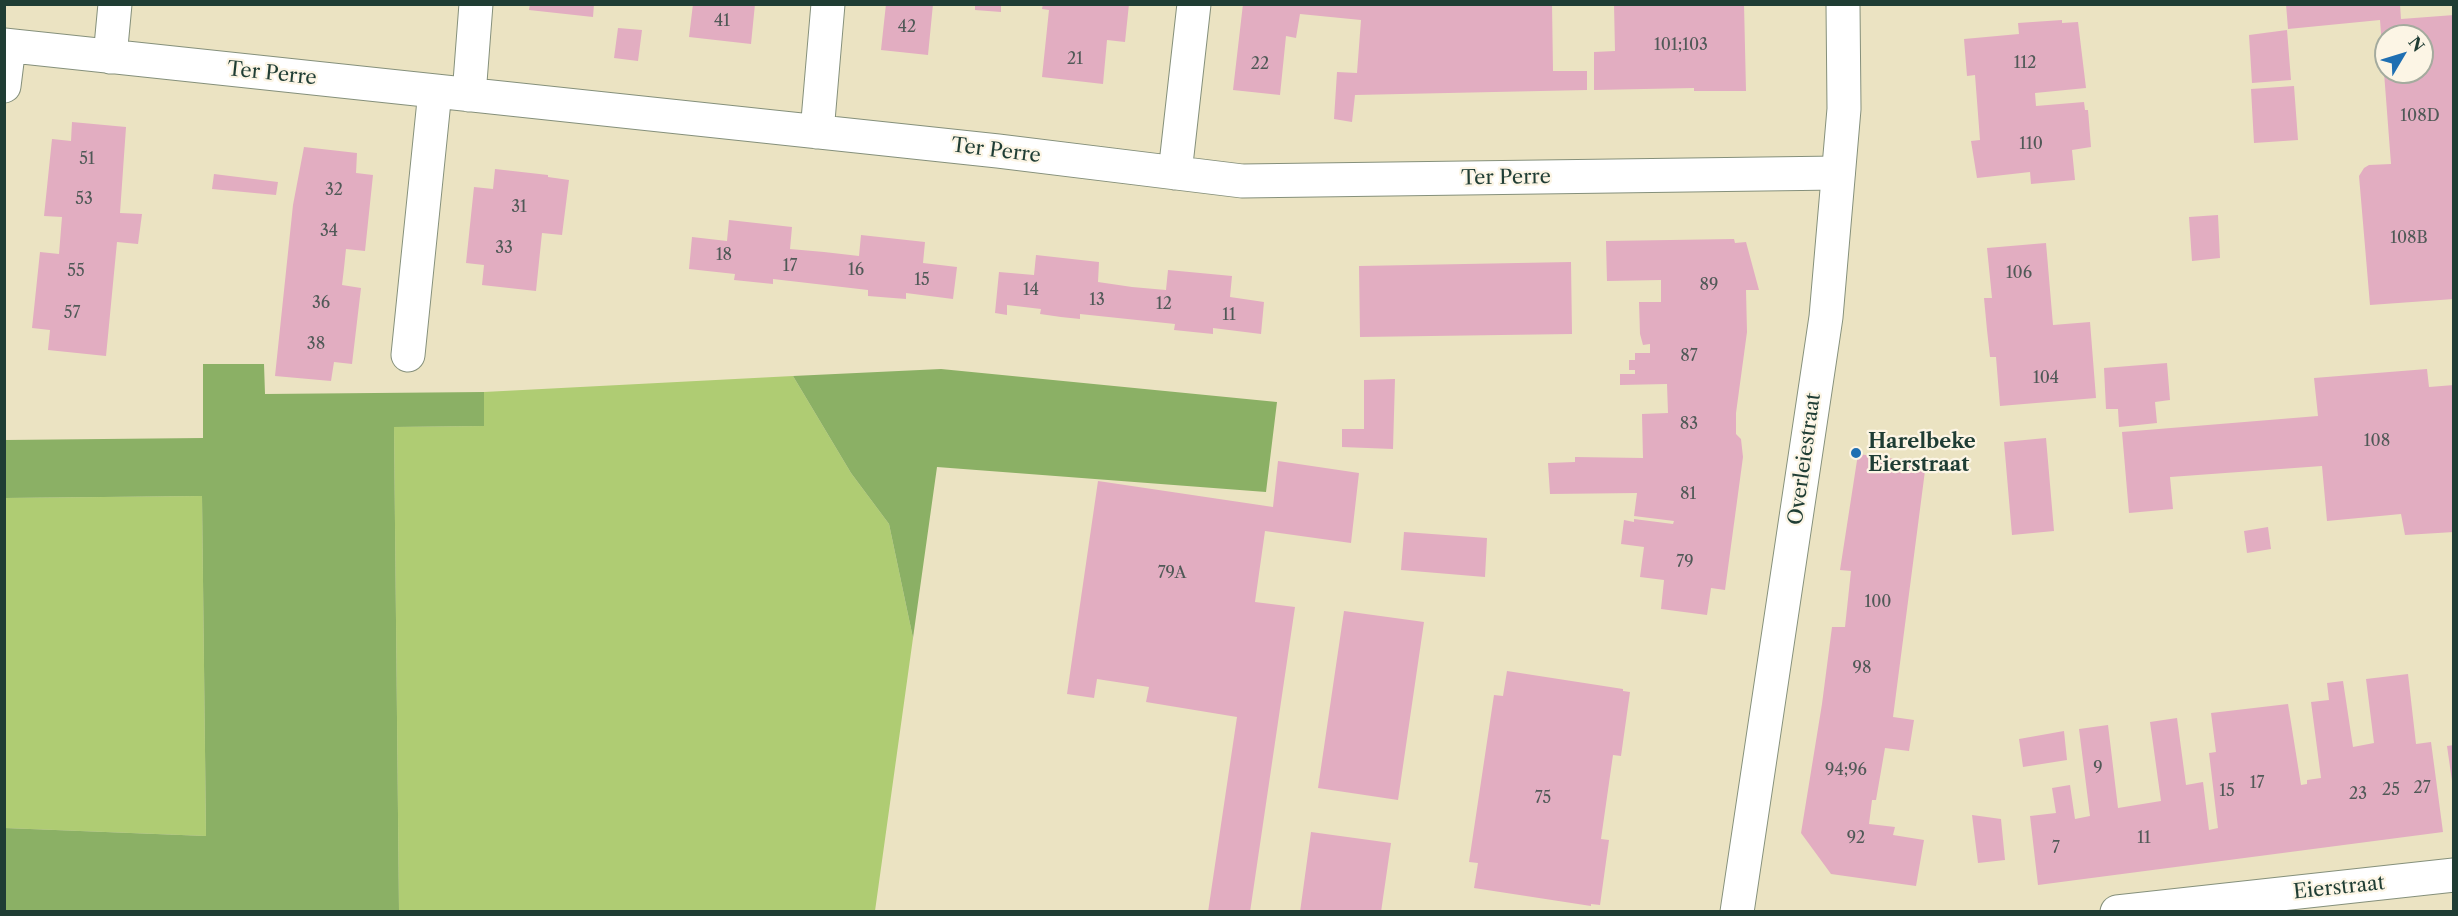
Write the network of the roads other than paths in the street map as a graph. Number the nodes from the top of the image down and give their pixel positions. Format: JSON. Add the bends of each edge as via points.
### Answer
{"nodes":[{"id":1,"x":115,"y":4,"type":"edge"},
{"id":2,"x":476,"y":4,"type":"edge"},
{"id":3,"x":828,"y":4,"type":"edge"},
{"id":4,"x":1194,"y":4,"type":"edge"},
{"id":5,"x":1843,"y":4,"type":"edge"},
{"id":6,"x":7,"y":45,"type":"edge"},
{"id":7,"x":110,"y":57,"type":"junction"},
{"id":8,"x":4,"y":86,"type":"edge"},
{"id":9,"x":435,"y":91,"type":"junction"},
{"id":10,"x":469,"y":95,"type":"junction"},
{"id":11,"x":816,"y":132,"type":"junction"},
{"id":12,"x":1175,"y":173,"type":"junction"},
{"id":13,"x":1838,"y":173,"type":"junction"},
{"id":14,"x":408,"y":355,"type":"dead end"},
{"id":15,"x":2454,"y":875,"type":"edge"},
{"id":16,"x":1737,"y":912,"type":"edge"},
{"id":17,"x":2117,"y":912,"type":"edge"}],
"edges":[{"from":1,"to":7,"type":"street"},
{"from":2,"to":10,"type":"street"},
{"from":3,"to":11,"type":"street"},
{"from":4,"to":12,"type":"street"},
{"from":5,"to":13,"type":"street","name":"Overleiestraat","via":[[1844,109]]},
{"from":6,"to":7,"type":"street","name":"Ter Perre"},
{"from":6,"to":8,"type":"street","name":"Ter Perre"},
{"from":7,"to":9,"type":"street","name":"Ter Perre"},
{"from":9,"to":10,"type":"street","name":"Ter Perre"},
{"from":9,"to":14,"type":"street"},
{"from":10,"to":11,"type":"street","name":"Ter Perre"},
{"from":11,"to":12,"type":"street","name":"Ter Perre"},
{"from":12,"to":13,"type":"street","name":"Ter Perre","via":[[1242,181]]},
{"from":13,"to":16,"type":"street","name":"Overleiestraat","via":[[1826,317]]},
{"from":15,"to":17,"type":"street","name":"Eierstraat"}]}
